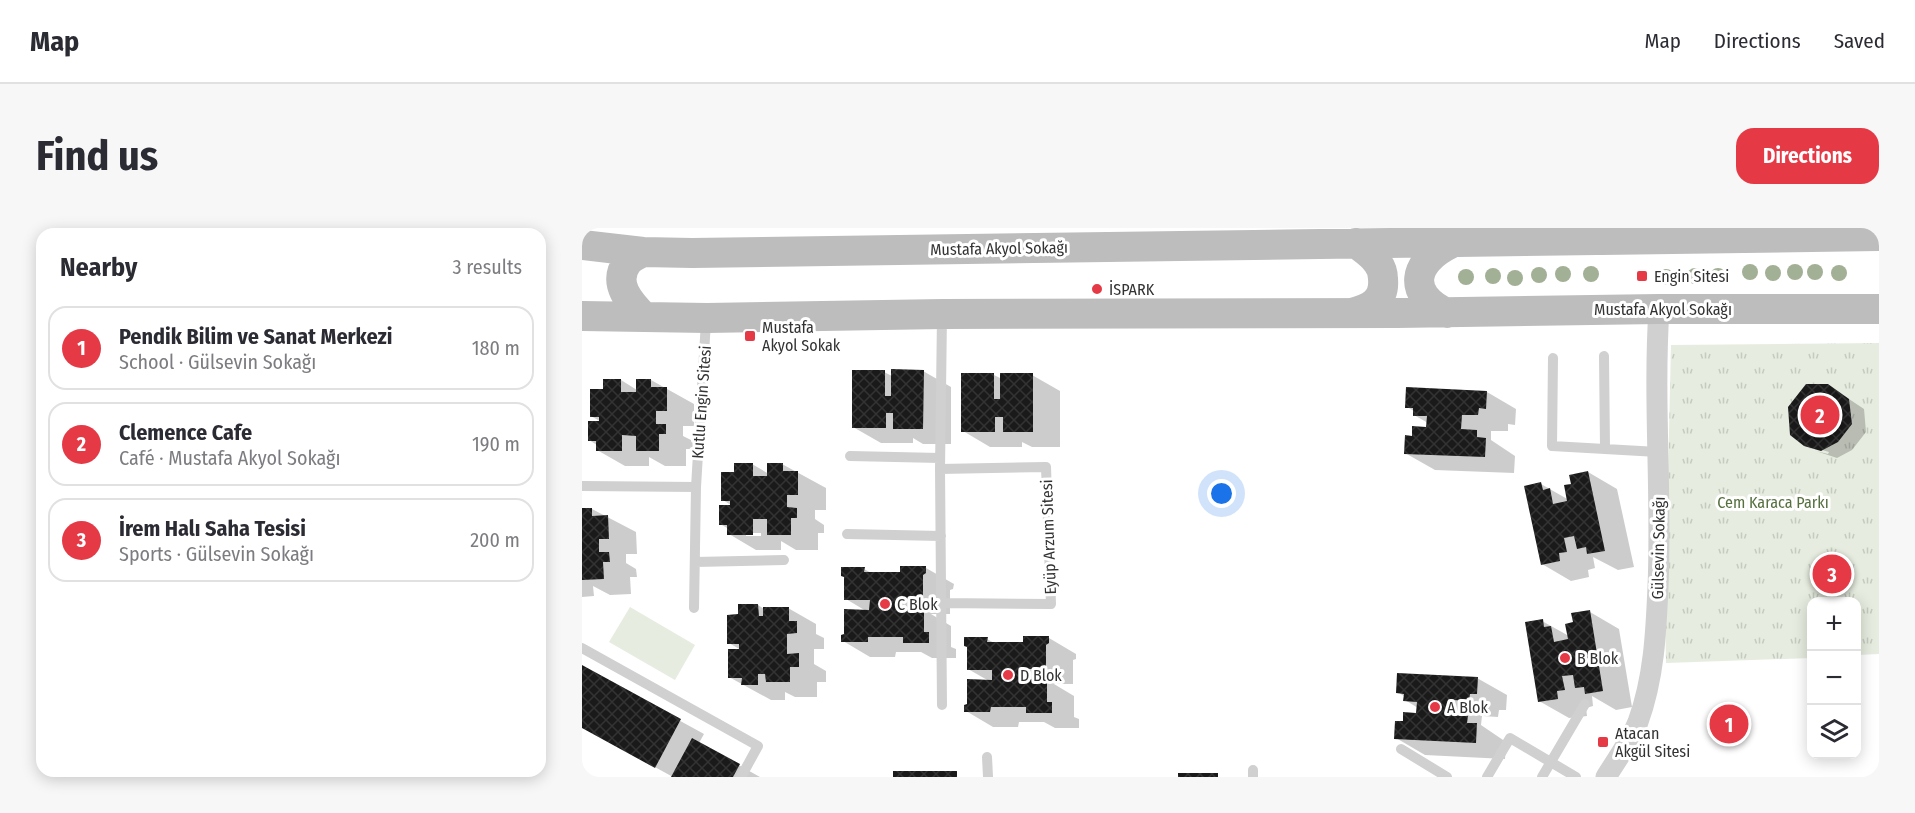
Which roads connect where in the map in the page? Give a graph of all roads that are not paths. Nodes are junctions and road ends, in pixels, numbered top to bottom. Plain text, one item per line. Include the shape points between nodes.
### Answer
1 (622, 228) edge
2 (1757, 233) edge
3 (1879, 236) edge
4 (1356, 243) junction
5 (1450, 244) junction
6 (582, 245) edge
7 (643, 252) junction
8 (1659, 309) junction
9 (1879, 309) edge
10 (1352, 313) junction
11 (1447, 313) junction
12 (942, 314) junction
13 (582, 316) edge
14 (644, 317) junction
15 (707, 318) junction
16 (1604, 356) dead end
17 (1553, 358) dead end
18 (1605, 448) junction
19 (1658, 452) junction
20 (850, 456) dead end
21 (940, 464) junction
22 (582, 486) edge
23 (696, 487) junction
24 (847, 534) dead end
25 (941, 536) junction
26 (784, 560) dead end
27 (695, 562) junction
28 (941, 603) junction
29 (694, 608) dead end
30 (582, 648) edge
31 (1585, 704) dead end
32 (942, 705) dead end
33 (1401, 749) dead end
34 (987, 757) dead end
35 (1551, 761) junction
36 (741, 777) edge
37 (988, 777) edge
38 (1448, 777) edge
39 (1487, 777) edge
40 (1542, 777) edge
41 (1576, 777) edge
42 (1606, 777) edge

1 - 7 street
2 - 3 street, Mustafa Akyol Sokağı
2 - 5 street, Mustafa Akyol Sokağı
4 - 5 street, Mustafa Akyol Sokağı
4 - 7 street, Mustafa Akyol Sokağı
4 - 10 street, Mustafa Akyol Sokağı via 1377,261 1384,287 1375,303
5 - 11 street via 1428,258 1420,284 1427,300
6 - 7 street, Mustafa Akyol Sokağı
7 - 14 street via 628,262 622,288
8 - 9 street, Mustafa Akyol Sokağı
8 - 11 street, Mustafa Akyol Sokağı
8 - 19 street, Gülsevin Sokağı
10 - 11 street, Mustafa Akyol Sokağı
10 - 12 street, Mustafa Akyol Sokağı
12 - 15 street, Mustafa Akyol Sokağı
12 - 21 lane
13 - 14 street, Mustafa Akyol Sokağı
14 - 15 street, Mustafa Akyol Sokağı
15 - 23 lane, Kutlu Engin Sitesi
16 - 18 lane
17 - 18 lane via 1552,446
18 - 19 lane
19 - 42 street, Gülsevin Sokağı via 1659,561 1653,668 1634,731
20 - 21 lane, Eyüp Arzum Sitesi
21 - 25 lane
21 - 28 lane, Eyüp Arzum Sitesi via 1046,467 1050,604
22 - 23 lane
23 - 27 lane, Kutlu Engin Sitesi
24 - 25 lane
25 - 28 lane
26 - 27 lane
27 - 29 lane, Kutlu Engin Sitesi
28 - 32 lane
30 - 36 lane via 758,746
31 - 35 lane
33 - 38 lane
34 - 37 lane
35 - 39 lane via 1510,738
35 - 40 lane
35 - 41 lane

